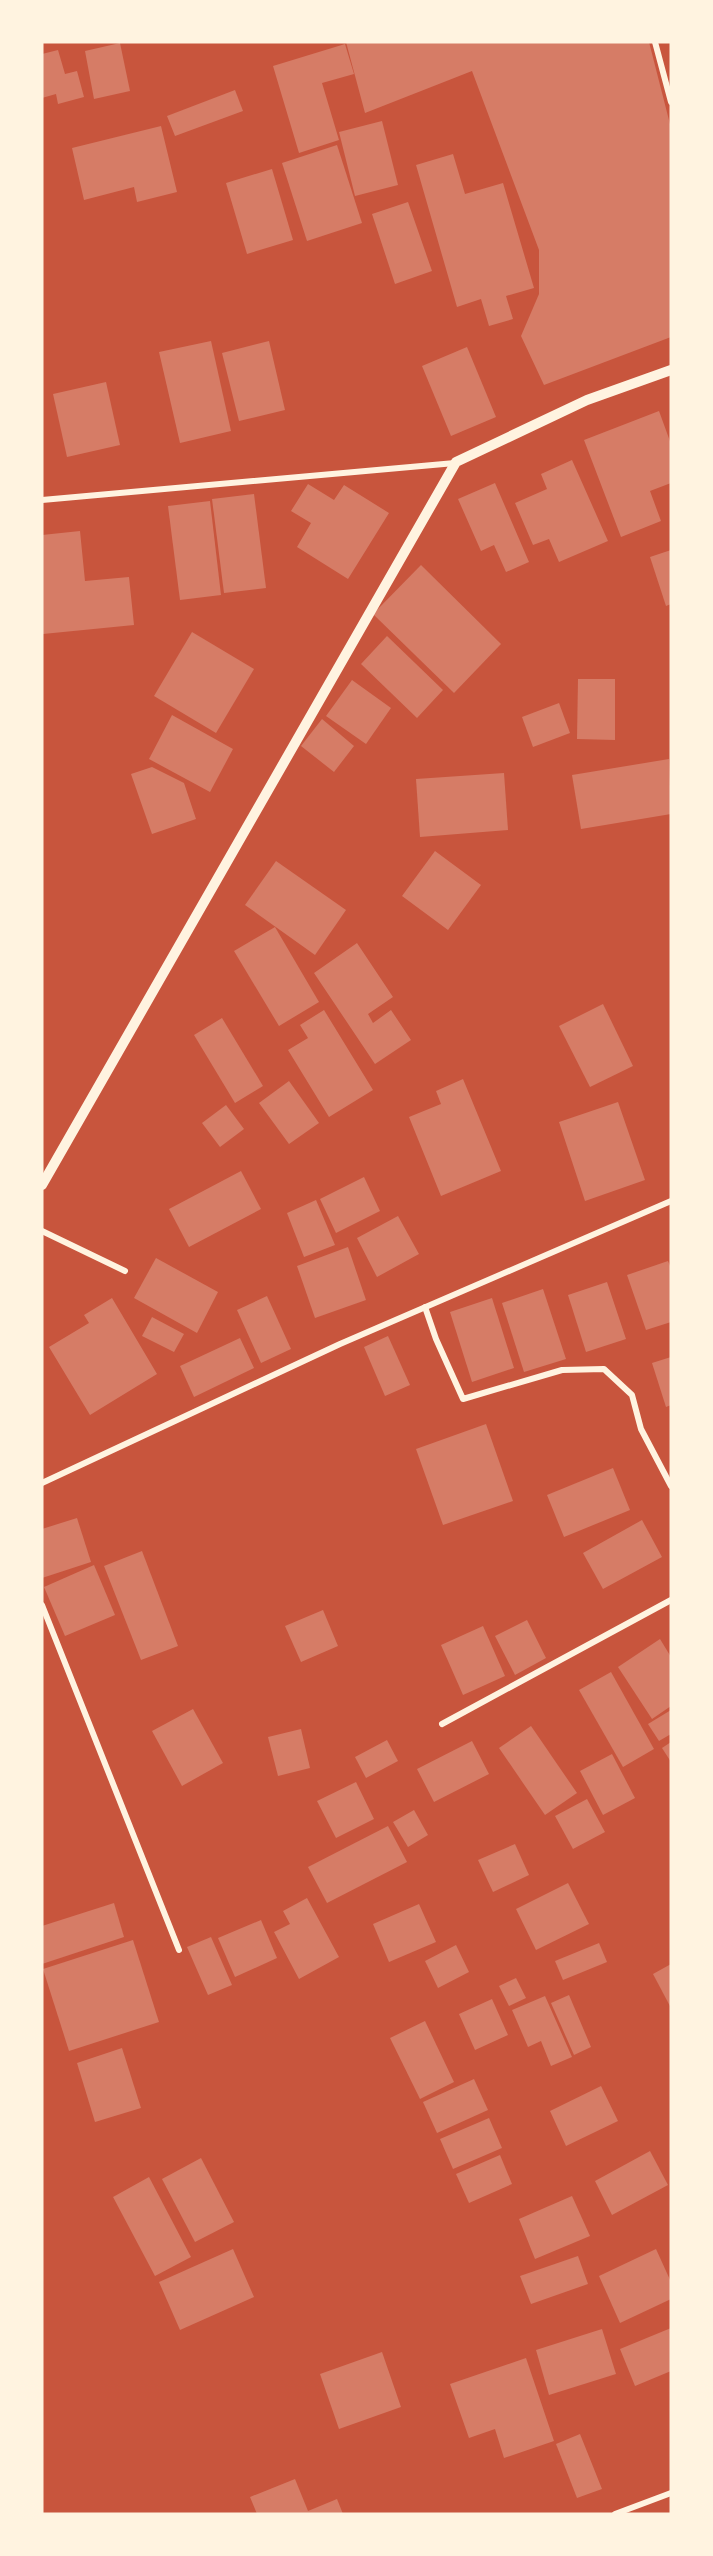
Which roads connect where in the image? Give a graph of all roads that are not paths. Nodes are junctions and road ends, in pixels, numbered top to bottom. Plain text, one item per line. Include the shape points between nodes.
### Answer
1 (655, 42) edge
2 (671, 102) edge
3 (671, 370) edge
4 (456, 462) junction
5 (42, 500) edge
6 (42, 1185) edge
7 (671, 1201) edge
8 (42, 1231) edge
9 (124, 1271) dead end
10 (425, 1306) junction
11 (42, 1483) edge
12 (671, 1486) edge
13 (671, 1600) edge
14 (42, 1605) edge
15 (441, 1724) dead end
16 (180, 1950) dead end
17 (671, 2493) edge
18 (615, 2514) edge

1 - 2 street
3 - 4 street via 587,400
4 - 5 street
4 - 6 street
7 - 10 street
8 - 9 street
10 - 11 street
10 - 12 street via 463,1399 562,1370 604,1369 632,1395 641,1429
13 - 15 street
14 - 16 street
17 - 18 street

